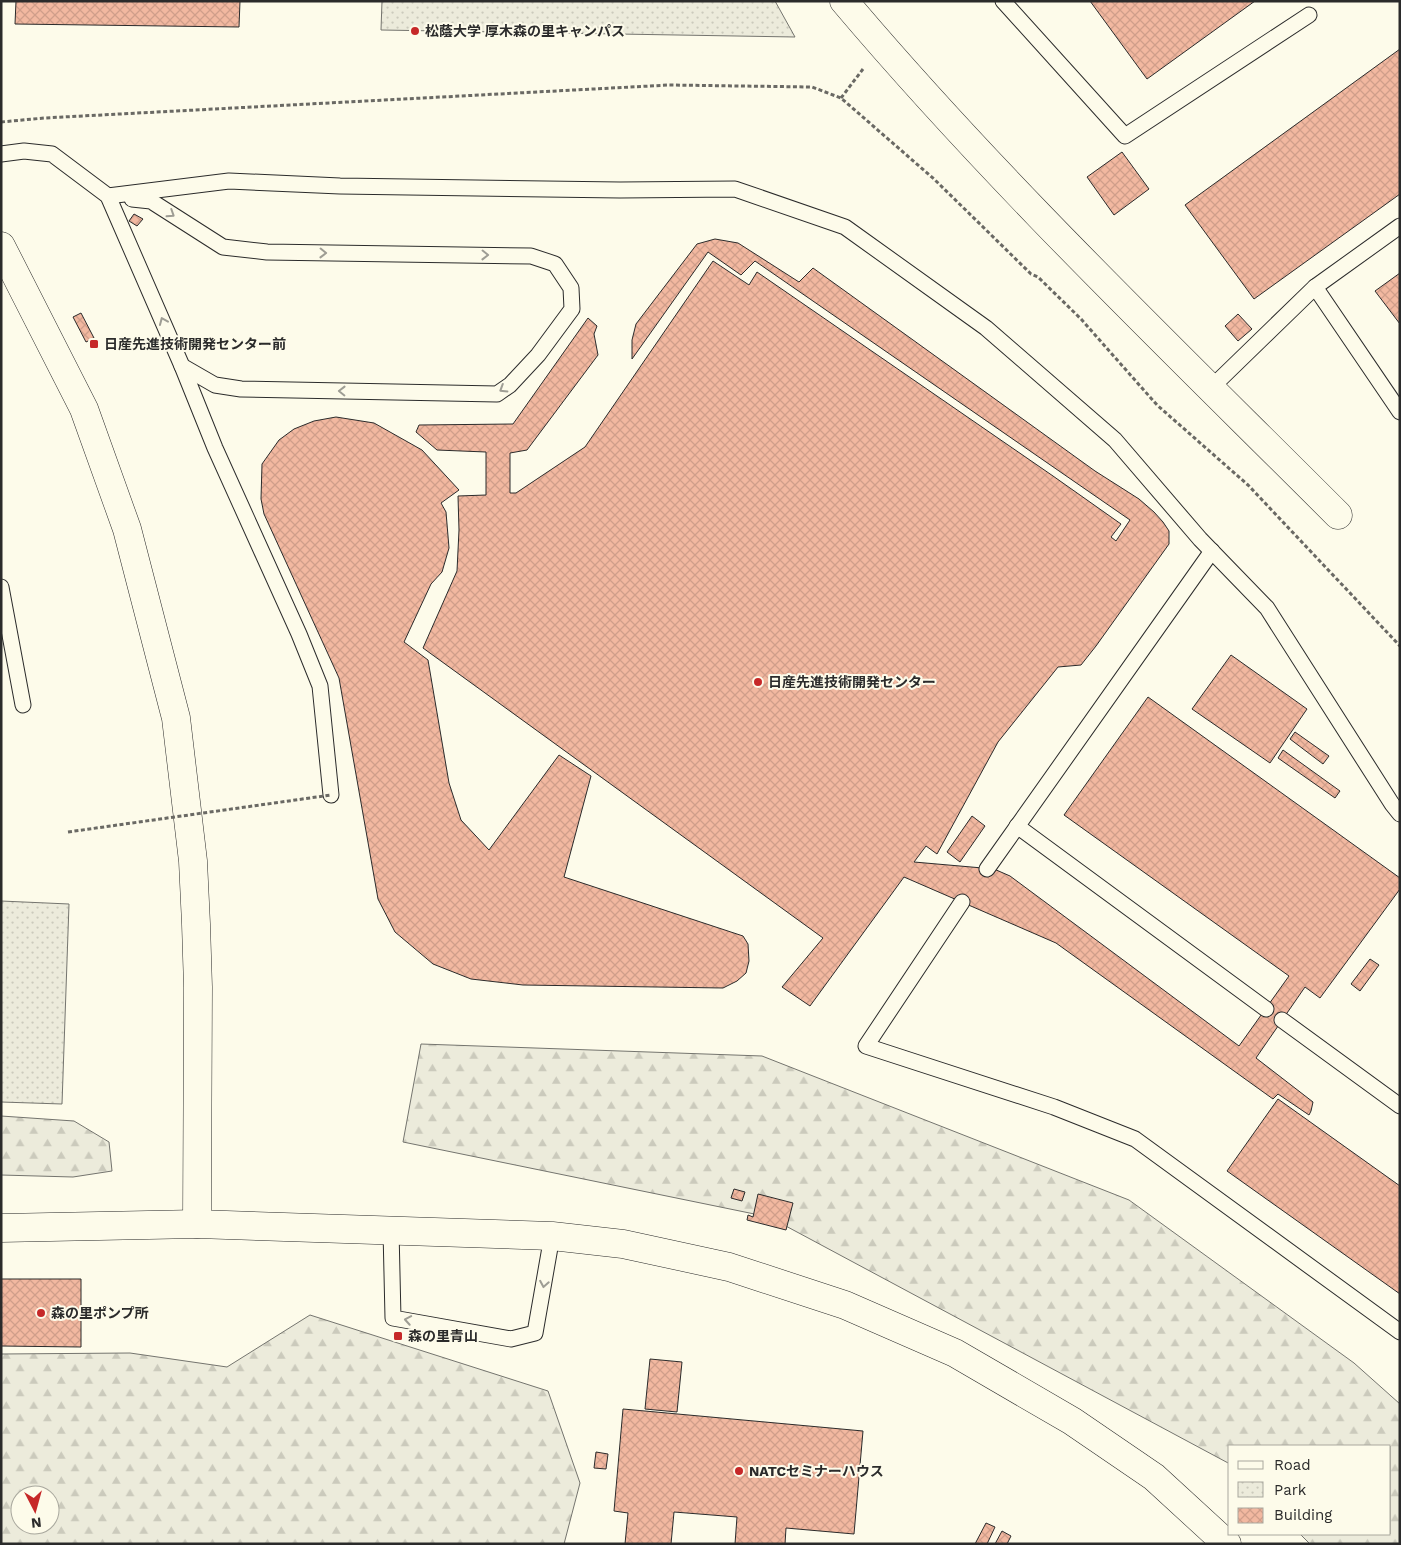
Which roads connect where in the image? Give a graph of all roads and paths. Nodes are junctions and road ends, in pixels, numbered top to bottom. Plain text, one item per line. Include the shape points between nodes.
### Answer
1 (844, 1) edge
2 (1003, 1) edge
3 (1309, 15) dead end
4 (1, 122) edge
5 (1, 154) edge
6 (108, 196) junction
7 (1400, 226) edge
8 (1, 246) edge
9 (1315, 287) junction
10 (182, 366) junction
11 (1211, 388) junction
12 (1400, 412) edge
13 (1338, 515) dead end
14 (1212, 551) junction
15 (1, 587) edge
16 (1400, 646) edge
17 (23, 705) dead end
18 (331, 795) joint
19 (1400, 814) edge
20 (1017, 826) junction
21 (68, 832) dead end
22 (987, 869) dead end
23 (962, 902) dead end
24 (1266, 1009) dead end
25 (1282, 1020) dead end
26 (1400, 1106) edge
27 (197, 1224) junction
28 (1, 1228) edge
29 (391, 1230) junction
30 (552, 1236) junction
31 (1400, 1332) edge
32 (1227, 1544) edge

1 - 11 street via 996,172
2 - 3 lane via 1124,136
4 - 16 path via 669,85 812,87 841,98 934,179 1031,274 1038,277 1082,319 1157,405 1248,485
5 - 6 lane via 24,151 52,154
10 -> 6 lane
6 -> 10 lane via 151,201 223,247 266,252 531,256 555,264 571,288 572,309 538,355 497,394 241,389 215,385
6 - 14 lane via 229,181 350,186 736,189 845,228 986,328 1115,440
7 - 9 lane
8 - 27 street via 84,409 126,529 176,718 193,861 196,924
9 - 11 lane
9 - 12 lane
10 - 18 lane via 320,686
11 - 13 street
14 - 19 lane via 1267,608
14 - 20 lane
15 - 17 lane
18 - 21 path, bridge
20 - 22 lane
20 - 24 lane
23 - 31 lane via 866,1046 1054,1107 1135,1139
25 - 26 lane
27 - 28 street
27 - 29 street
29 - 30 street
30 -> 29 lane via 535,1334 511,1339 393,1318
30 - 32 street via 623,1244 729,1267 846,1305 955,1353 1072,1421 1154,1477

